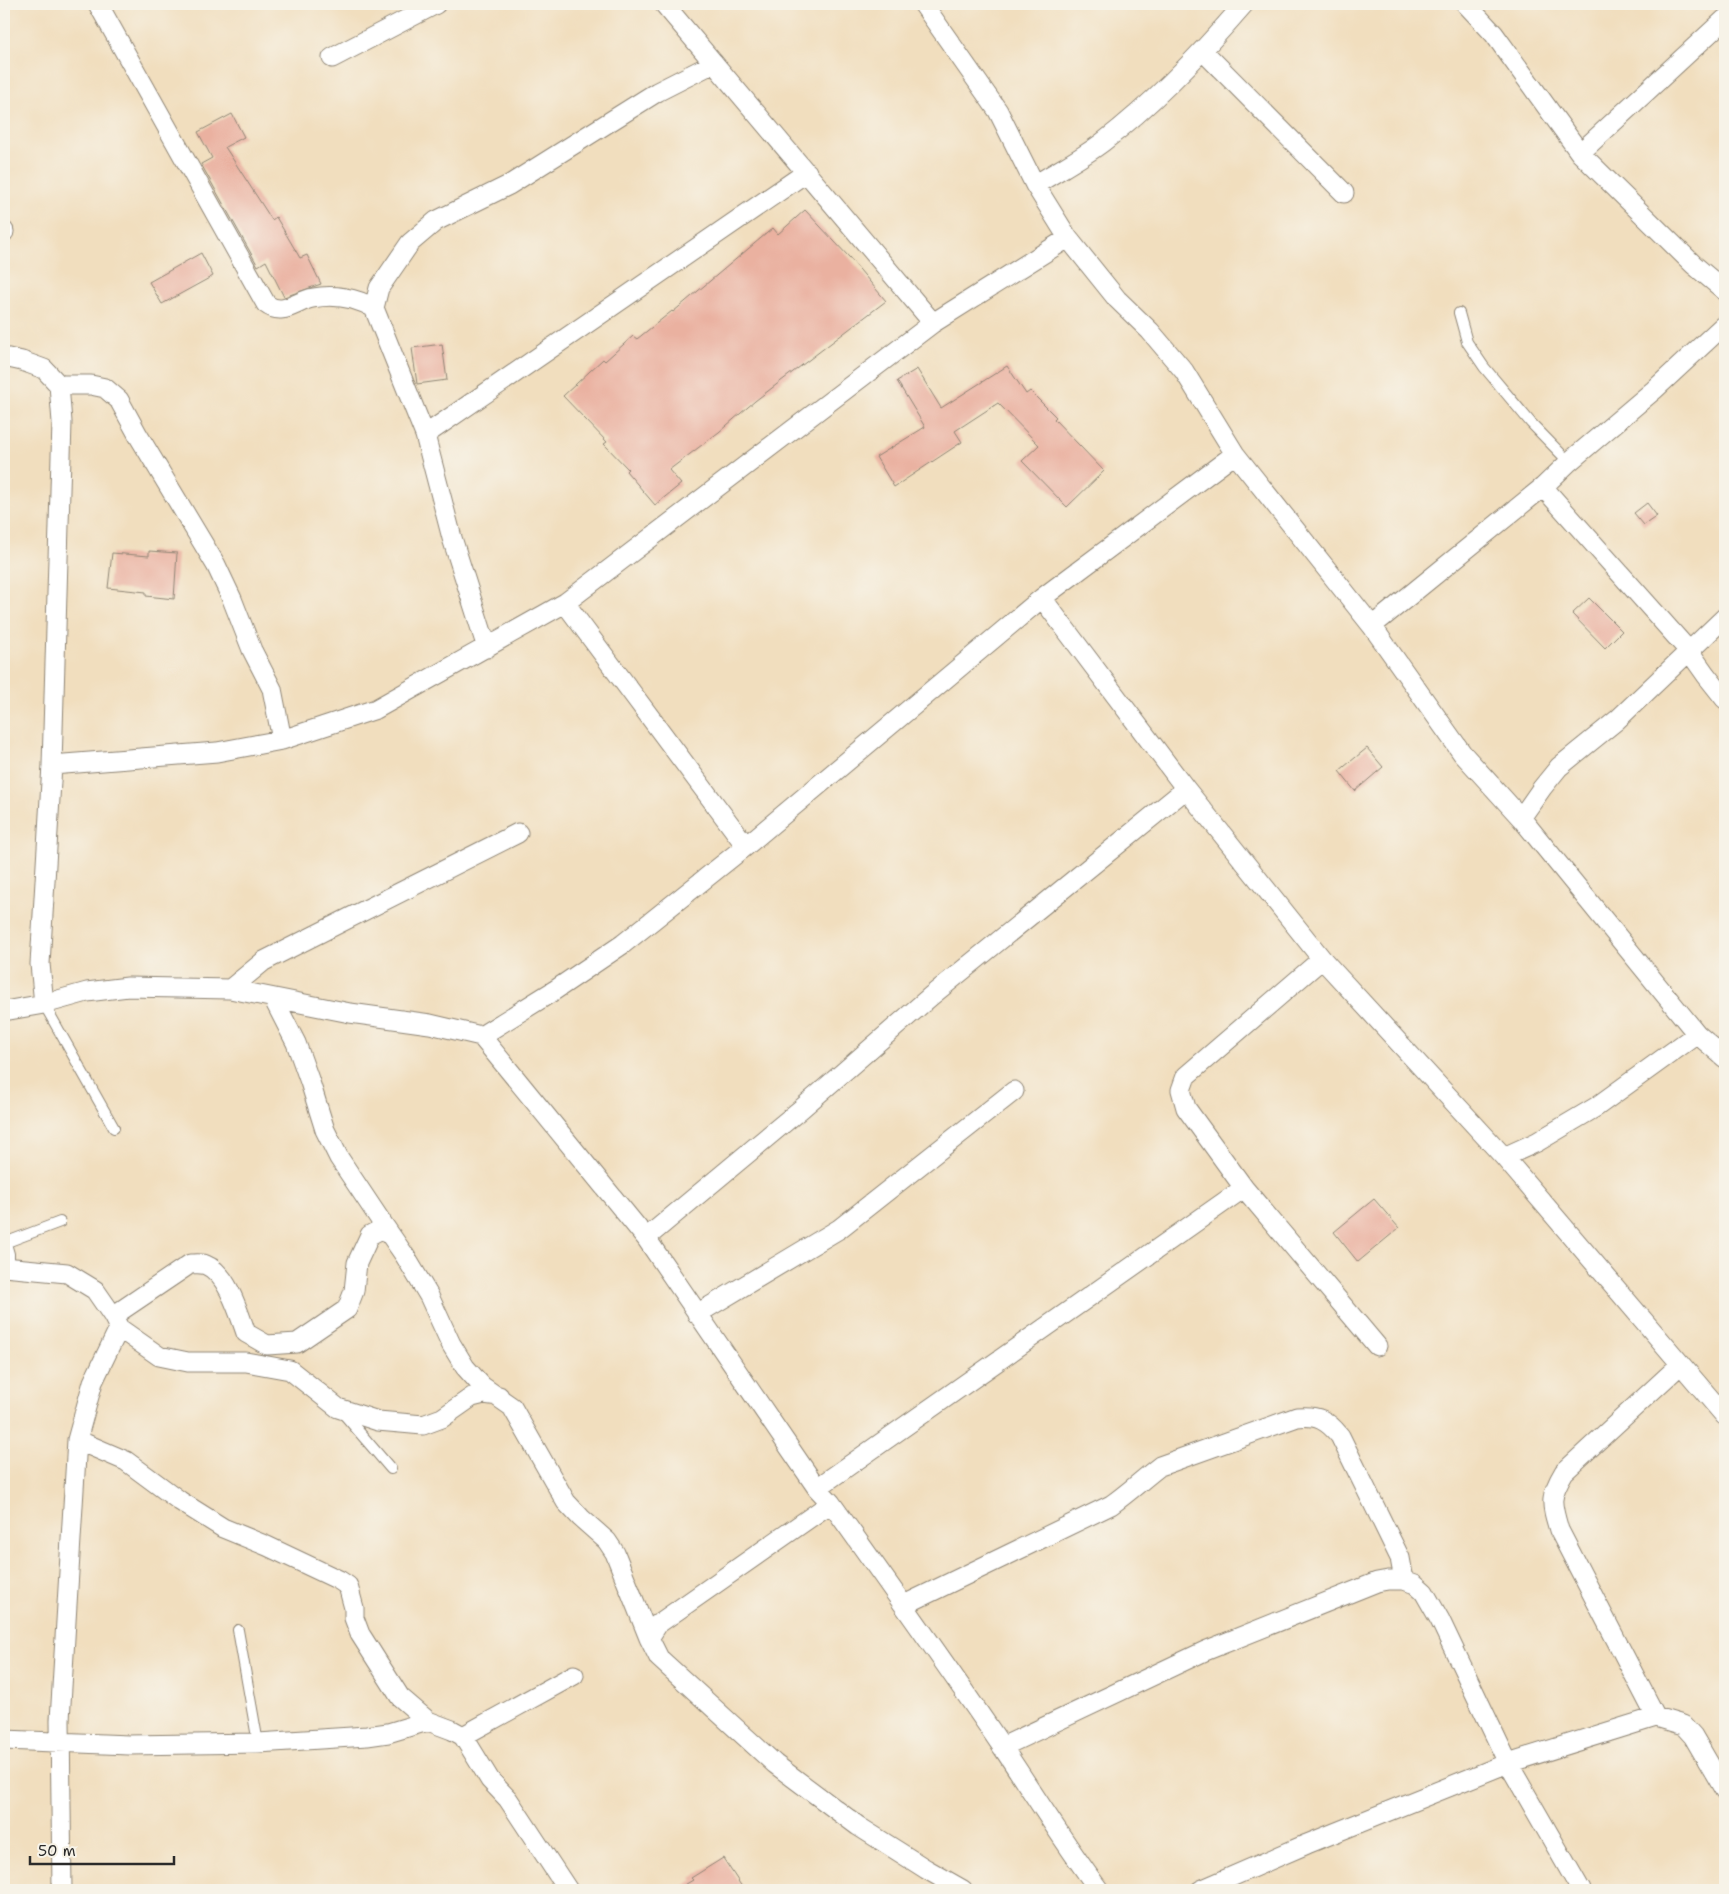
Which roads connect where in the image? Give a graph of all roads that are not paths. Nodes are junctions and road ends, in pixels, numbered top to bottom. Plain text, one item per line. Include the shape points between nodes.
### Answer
1 (98, 4) edge
2 (436, 4) edge
3 (664, 4) edge
4 (924, 4) edge
5 (1244, 4) edge
6 (1469, 5) edge
7 (1725, 19) edge
8 (1203, 51) junction
9 (332, 58) dead end
10 (714, 64) junction
11 (1580, 153) junction
12 (807, 172) junction
13 (1035, 185) junction
14 (1344, 193) dead end
15 (1068, 238) junction
16 (1725, 292) edge
17 (374, 308) junction
18 (1459, 313) dead end
19 (932, 323) junction
20 (1725, 324) edge
21 (4, 357) edge
22 (59, 385) junction
23 (425, 435) junction
24 (1235, 454) junction
25 (1569, 462) junction
26 (1543, 486) junction
27 (1042, 598) junction
28 (565, 603) junction
29 (1725, 617) edge
30 (1372, 626) junction
31 (487, 648) junction
32 (1689, 651) junction
33 (1725, 699) edge
34 (282, 740) junction
35 (52, 765) junction
36 (1186, 789) junction
37 (1522, 818) junction
38 (518, 833) dead end
39 (746, 846) junction
40 (1322, 960) junction
41 (230, 990) junction
42 (273, 998) junction
43 (44, 1004) junction
44 (4, 1011) edge
45 (1697, 1034) junction
46 (481, 1036) junction
47 (1725, 1058) edge
48 (1014, 1091) dead end
49 (114, 1128) dead end
50 (1504, 1157) junction
51 (1244, 1188) junction
52 (60, 1222) dead end
53 (385, 1227) junction
54 (646, 1238) junction
55 (5, 1240) edge
56 (6, 1267) edge
57 (697, 1314) junction
58 (116, 1322) junction
59 (1377, 1346) dead end
60 (1681, 1364) junction
61 (498, 1396) junction
62 (338, 1408) junction
63 (1725, 1416) edge
64 (77, 1440) junction
65 (391, 1469) dead end
66 (817, 1488) junction
67 (831, 1503) junction
68 (1404, 1580) junction
69 (904, 1605) junction
70 (238, 1630) dead end
71 (649, 1638) junction
72 (574, 1674) dead end
73 (1656, 1717) junction
74 (428, 1720) junction
75 (463, 1736) junction
76 (4, 1740) edge
77 (60, 1743) junction
78 (258, 1743) junction
79 (1002, 1747) junction
80 (1719, 1762) edge
81 (1508, 1763) junction
82 (1725, 1791) edge
83 (62, 1890) edge
84 (568, 1890) edge
85 (963, 1890) edge
86 (1099, 1890) edge
87 (1201, 1890) edge
88 (1580, 1890) edge

1 - 17 street via 266,304 280,310 313,298 343,297 360,300
2 - 9 street
3 - 10 street
4 - 13 street via 998,111
5 - 8 street
6 - 11 street via 1494,34
7 - 11 street
8 - 13 street via 1157,96 1102,142
8 - 14 street
10 - 12 street
10 - 17 street via 657,92 509,185 436,221 410,243 379,288
11 - 16 street
12 - 19 street
12 - 23 street
13 - 15 street
15 - 19 street
15 - 24 street via 1117,299 1184,371
17 - 23 street
18 - 25 lane via 1467,342 1484,367
19 - 28 street
20 - 25 street
21 - 22 street via 44,369
22 - 34 street via 105,388 119,400 216,565 272,689
22 - 35 street via 62,422
23 - 31 street via 452,538
24 - 27 street
24 - 30 street
25 - 26 street
26 - 30 street
26 - 32 street
27 - 36 street
27 - 39 street
28 - 31 street
28 - 39 street
29 - 32 street
30 - 37 street via 1462,753
31 - 34 street via 376,709
32 - 33 street
32 - 37 street via 1617,720 1559,767
34 - 35 street via 217,752
35 - 43 street via 40,964
36 - 40 street
36 - 54 street via 931,996
37 - 45 street
38 - 41 street via 264,961
39 - 46 street via 623,944
40 - 50 street
40 - 51 street via 1186,1076 1181,1090 1186,1108
41 - 42 street
41 - 43 street via 128,987 87,992
42 - 46 street via 430,1024
42 - 53 street via 296,1043 325,1130 339,1158
43 - 44 street
43 - 49 lane
45 - 47 street
45 - 50 street via 1596,1107 1537,1142
46 - 54 street
48 - 57 street via 839,1229
50 - 60 street
51 - 59 street
51 - 66 street
52 - 55 lane
53 - 58 street via 370,1234 357,1263 354,1291 347,1309 297,1343 267,1345 246,1333 238,1308 218,1273 205,1264 190,1264
53 - 61 street via 429,1296 465,1367 482,1386
54 - 57 street
55 - 56 lane
56 - 58 street via 67,1273 95,1290
57 - 66 street
58 - 62 street via 159,1356 188,1362 246,1362 290,1370
58 - 64 street via 93,1382
60 - 63 street
60 - 73 street via 1564,1472 1556,1485 1551,1504 1559,1530
61 - 62 street via 484,1394 472,1397 442,1418 423,1425 378,1421
61 - 71 street via 512,1407 566,1502 607,1541 615,1553
62 - 65 lane
64 - 74 street via 126,1461 223,1528 348,1586 360,1634 400,1697
64 - 77 street
66 - 67 street
67 - 69 street
67 - 71 street via 658,1624
68 - 69 street via 1400,1558 1340,1436 1330,1424 1310,1416 1297,1417 1160,1466 1111,1505
68 - 79 street via 1377,1582 1205,1651
68 - 81 street via 1424,1592 1440,1620
69 - 79 street
70 - 78 lane
71 - 85 street via 659,1658 774,1764 858,1826
72 - 75 street
73 - 80 street via 1683,1725
73 - 81 street
74 - 75 street
74 - 78 street via 368,1736
75 - 84 street
76 - 77 street
77 - 78 street
77 - 83 street
79 - 86 street
80 - 82 street
81 - 87 street
81 - 88 street

